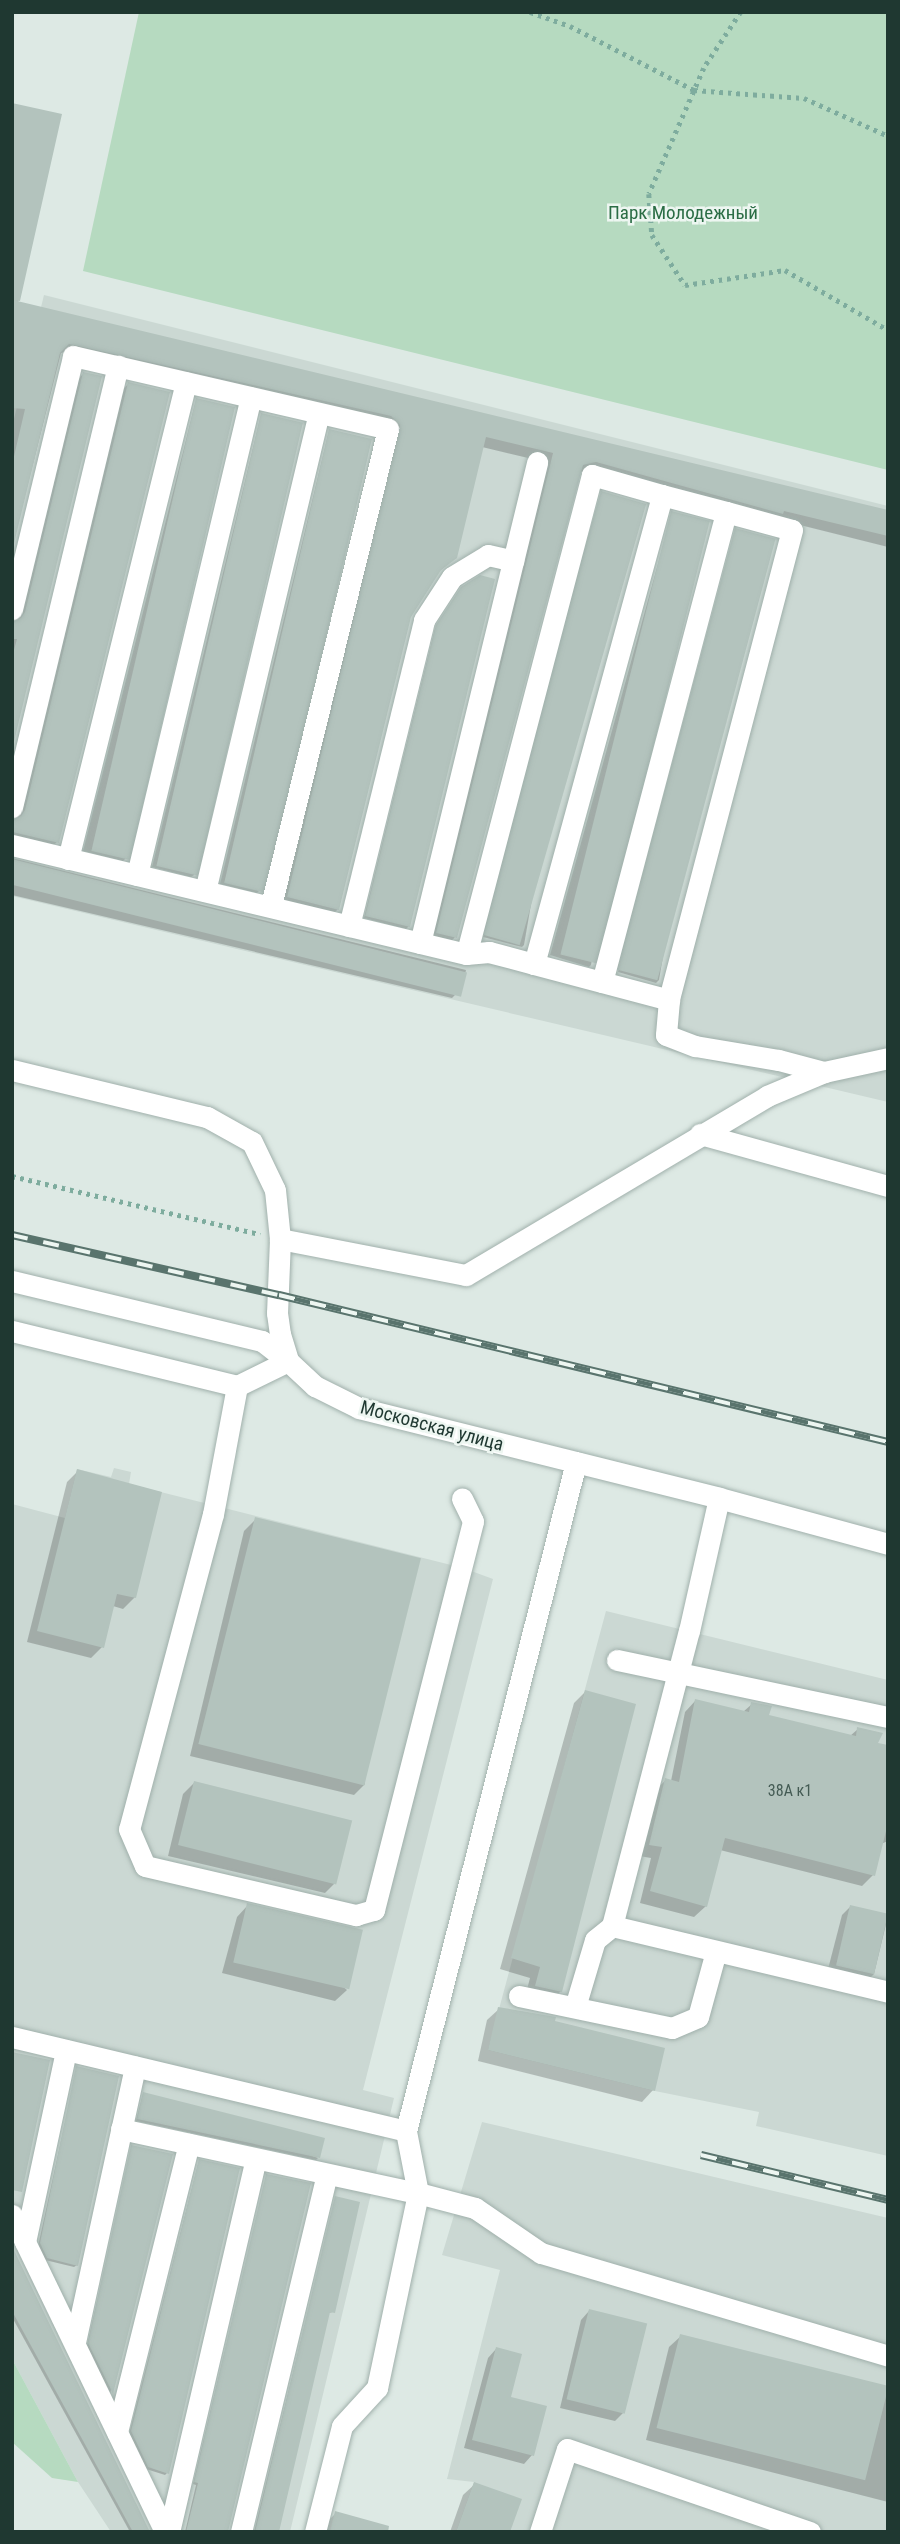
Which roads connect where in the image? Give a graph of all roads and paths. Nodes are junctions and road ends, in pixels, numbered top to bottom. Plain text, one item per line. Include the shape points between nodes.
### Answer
1 (530, 12) edge
2 (741, 12) edge
3 (694, 90) junction
4 (888, 136) edge
5 (888, 330) edge
6 (118, 366) junction
7 (186, 382) junction
8 (251, 397) junction
9 (319, 413) junction
10 (537, 462) dead end
11 (662, 495) junction
12 (726, 512) junction
13 (513, 561) junction
14 (12, 609) edge
15 (12, 807) edge
16 (12, 845) edge
17 (68, 859) junction
18 (137, 875) junction
19 (205, 891) junction
20 (271, 907) junction
21 (349, 926) junction
22 (419, 943) junction
23 (466, 954) junction
24 (534, 964) junction
25 (602, 982) junction
26 (670, 1000) junction
27 (888, 1058) edge
28 (12, 1070) edge
29 (824, 1072) junction
30 (700, 1134) junction
31 (12, 1176) edge
32 (888, 1186) edge
33 (280, 1239) junction
34 (12, 1282) edge
35 (12, 1331) edge
36 (288, 1361) junction
37 (237, 1386) junction
38 (576, 1462) junction
39 (462, 1498) dead end
40 (719, 1498) junction
41 (888, 1544) edge
42 (617, 1660) dead end
43 (679, 1672) junction
44 (888, 1717) edge
45 (612, 1926) junction
46 (716, 1951) junction
47 (888, 1992) edge
48 (519, 1996) dead end
49 (575, 2007) junction
50 (12, 2037) edge
51 (66, 2050) junction
52 (135, 2066) junction
53 (121, 2129) junction
54 (406, 2131) junction
55 (189, 2144) junction
56 (256, 2158) junction
57 (327, 2174) junction
58 (418, 2193) junction
59 (12, 2215) edge
60 (25, 2242) junction
61 (75, 2342) junction
62 (888, 2356) edge
63 (117, 2432) junction
64 (167, 2532) edge
65 (241, 2532) edge
66 (315, 2532) edge
67 (540, 2532) edge
68 (810, 2532) edge

1 - 3 path via 570,26
2 - 3 path
3 - 4 path via 804,98
3 - 5 path via 649,194 652,235 685,285 785,270
6 - 7 street
6 - 14 street via 73,356
6 - 15 street
7 - 8 street
7 - 17 street
8 - 9 street
8 - 18 street
9 - 19 street
9 - 20 street via 388,429
10 - 13 street
11 - 12 street
11 - 23 street via 592,475
11 - 24 street
12 - 25 street
12 - 26 street via 792,530
13 - 21 street via 488,555 452,577 424,620
13 - 22 street
16 - 17 street
17 - 18 street
18 - 19 street
19 - 20 street
20 - 21 street
21 - 22 street
22 - 23 street
23 - 24 street via 489,951
24 - 25 street
25 - 26 street
26 - 29 street via 666,1035 695,1046
27 - 29 street
28 - 33 street via 207,1117 252,1142 275,1190
29 - 30 street
30 - 32 street
30 - 33 street via 466,1275
31 - 33 path
33 - 36 street via 277,1313
34 - 36 street, Московская улица via 261,1341
35 - 37 street
36 - 37 street
36 - 38 street, Московская улица via 315,1386 359,1408
37 - 39 street via 212,1514 129,1829 145,1866 356,1915 374,1910 473,1521
38 - 40 street, Московская улица
38 - 54 street
40 - 41 street, Московская улица
40 - 43 street
42 - 43 street
43 - 44 street
43 - 45 street
45 - 46 street
45 - 49 street via 595,1940
46 - 47 street
46 - 49 street via 698,2017 672,2028
48 - 49 street
50 - 51 street
51 - 52 street
51 - 60 street
52 - 53 street
52 - 54 street
53 - 55 street
53 - 61 street
54 - 58 street
55 - 56 street
55 - 63 street
56 - 57 street
56 - 64 street
57 - 58 street
57 - 65 street
58 - 62 street via 475,2208 541,2253
58 - 66 street via 377,2389 342,2426
59 - 60 street
60 - 61 street
61 - 63 street
63 - 64 street
67 - 68 street via 568,2449

